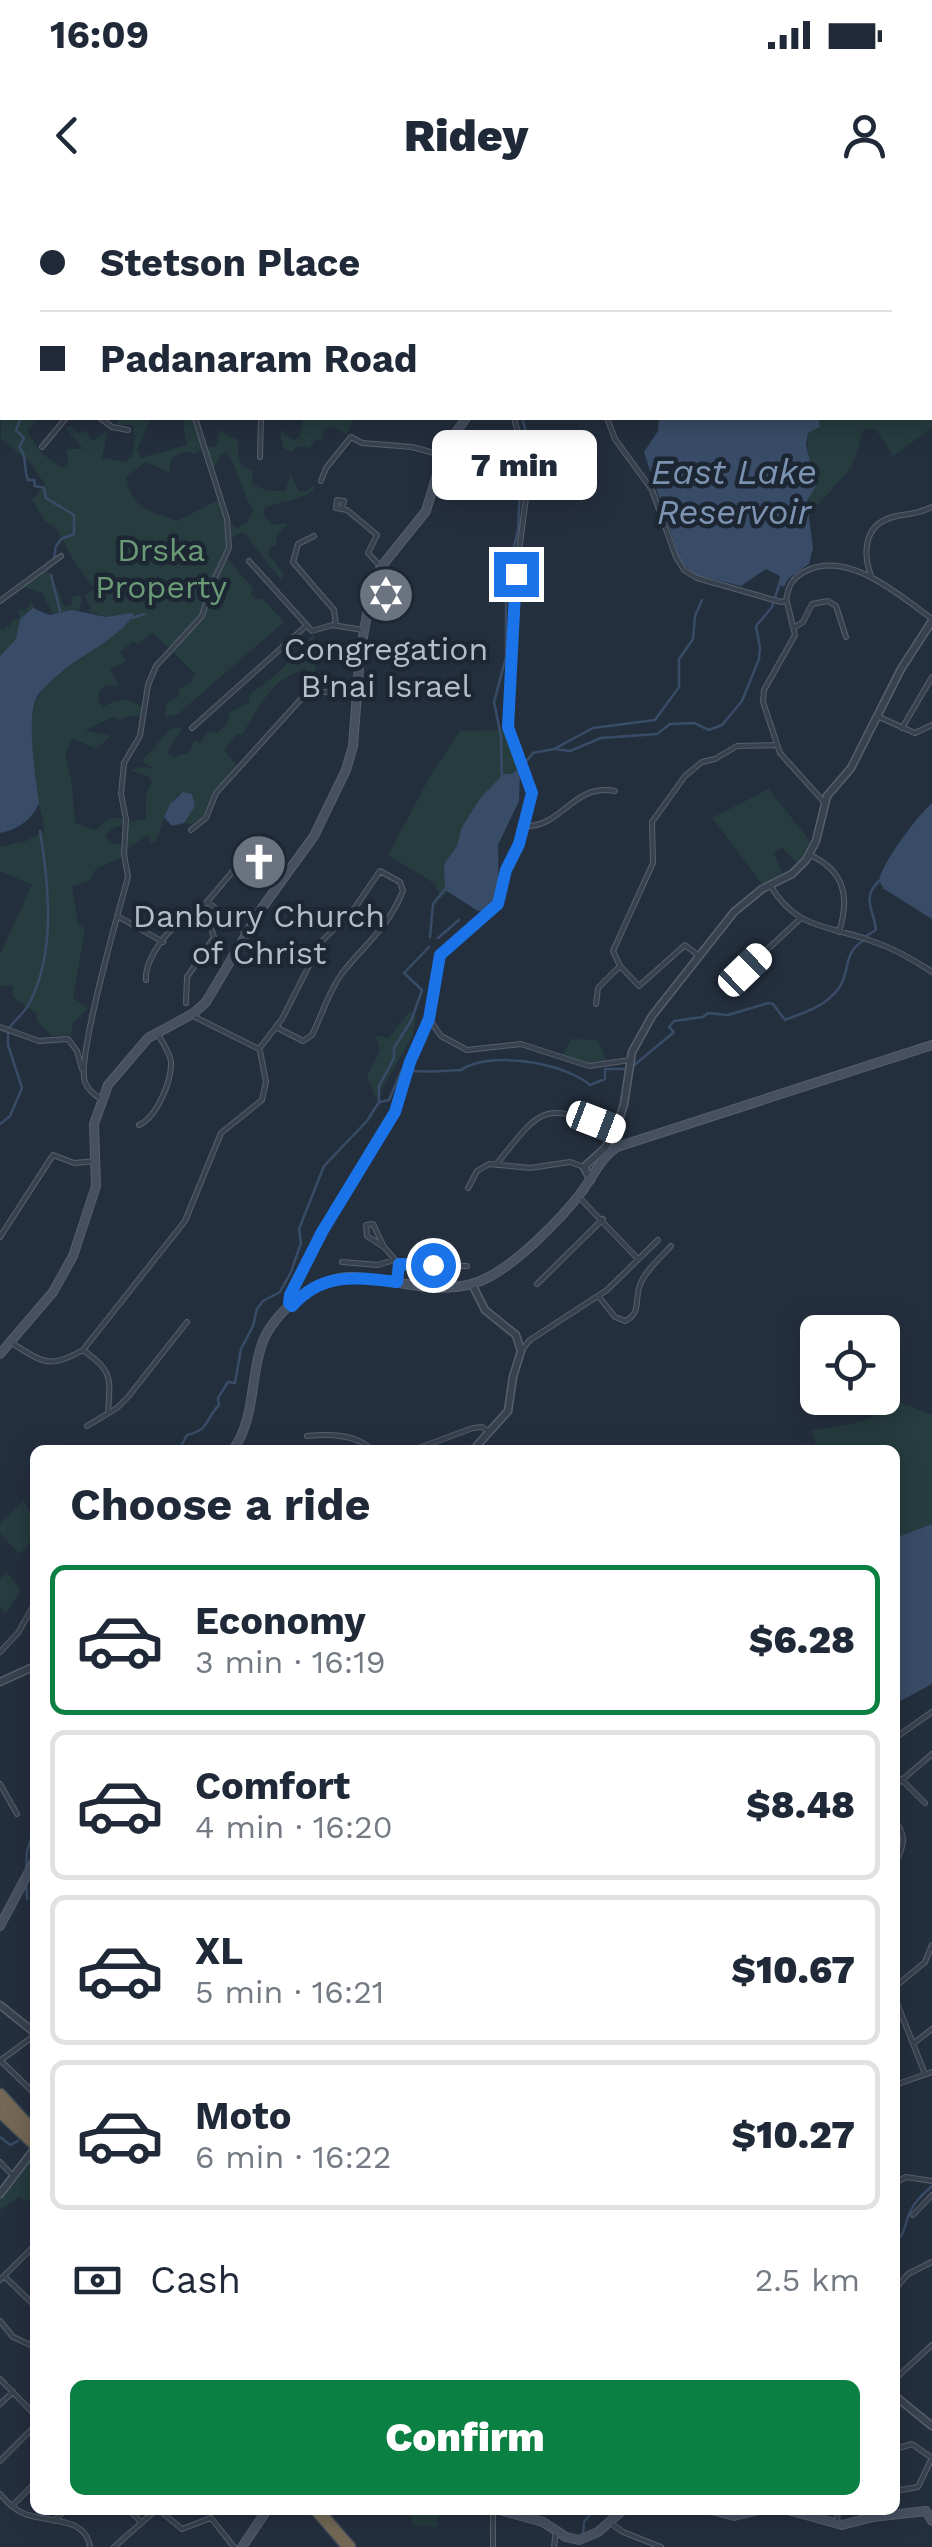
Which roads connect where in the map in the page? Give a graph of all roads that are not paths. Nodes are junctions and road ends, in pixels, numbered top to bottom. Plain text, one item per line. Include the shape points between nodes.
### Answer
1 (64, 420) edge
2 (103, 420) edge
3 (196, 420) edge
4 (262, 420) edge
5 (465, 420) edge
6 (515, 420) edge
7 (608, 420) edge
8 (128, 430) dead end
9 (42, 447) dead end
10 (442, 455) junction
11 (260, 457) dead end
12 (320, 481) dead end
13 (932, 506) edge
14 (345, 509) dead end
15 (314, 536) dead end
16 (61, 556) dead end
17 (250, 561) dead end
18 (380, 567) junction
19 (872, 578) junction
20 (0, 601) edge
21 (786, 601) junction
22 (932, 620) edge
23 (336, 625) junction
24 (306, 626) junction
25 (795, 627) junction
26 (363, 630) junction
27 (846, 637) dead end
28 (932, 677) edge
29 (358, 691) junction
30 (879, 716) junction
31 (932, 725) edge
32 (192, 728) dead end
33 (902, 728) junction
34 (776, 745) junction
35 (615, 791) dead end
36 (824, 802) junction
37 (523, 826) junction
38 (191, 830) dead end
39 (810, 854) junction
40 (238, 865) dead end
41 (770, 886) junction
42 (208, 902) junction
43 (196, 915) junction
44 (118, 917) junction
45 (800, 919) junction
46 (838, 932) junction
47 (247, 934) junction
48 (163, 942) junction
49 (700, 958) junction
50 (620, 966) junction
51 (932, 972) edge
52 (740, 975) dead end
53 (146, 980) dead end
54 (186, 1002) dead end
55 (596, 1004) dead end
56 (192, 1015) junction
57 (429, 1019) junction
58 (433, 1026) junction
59 (0, 1027) edge
60 (276, 1027) junction
61 (426, 1028) junction
62 (157, 1032) junction
63 (932, 1046) edge
64 (260, 1049) junction
65 (630, 1060) junction
66 (83, 1073) junction
67 (101, 1098) junction
68 (139, 1125) dead end
69 (616, 1130) junction
70 (96, 1161) junction
71 (496, 1165) junction
72 (584, 1167) junction
73 (591, 1180) junction
74 (468, 1188) dead end
75 (578, 1196) junction
76 (603, 1219) junction
77 (0, 1238) edge
78 (658, 1240) dead end
79 (671, 1246) dead end
80 (384, 1247) junction
81 (638, 1258) junction
82 (342, 1262) dead end
83 (396, 1262) junction
84 (467, 1266) dead end
85 (397, 1282) junction
86 (472, 1284) junction
87 (537, 1284) dead end
88 (598, 1296) junction
89 (292, 1306) junction
90 (187, 1322) dead end
91 (516, 1336) junction
92 (530, 1340) junction
93 (10, 1342) junction
94 (84, 1350) junction
95 (521, 1351) junction
96 (0, 1354) edge
97 (108, 1413) junction
98 (86, 1426) dead end
99 (489, 1432) junction
100 (306, 1436) dead end
101 (235, 1445) edge
102 (365, 1445) edge
103 (427, 1445) edge
104 (477, 1445) edge
105 (30, 1612) edge
106 (1, 1648) edge
107 (30, 1668) edge
108 (0, 1682) edge
109 (932, 1712) edge
110 (900, 1734) edge
111 (932, 1754) edge
112 (901, 1779) joint
113 (0, 1784) edge
114 (925, 1803) dead end
115 (17, 1814) dead end
116 (30, 1871) edge
117 (0, 1926) edge
118 (932, 1945) edge
119 (900, 1983) edge
120 (0, 2005) edge
121 (900, 2010) edge
122 (932, 2029) edge
123 (30, 2030) edge
124 (30, 2038) edge
125 (914, 2043) junction
126 (0, 2060) edge
127 (932, 2072) edge
128 (925, 2074) junction
129 (900, 2083) edge
130 (30, 2089) edge
131 (0, 2098) edge
132 (0, 2111) edge
133 (30, 2133) edge
134 (30, 2135) edge
135 (30, 2143) edge
136 (0, 2162) edge
137 (14, 2177) junction
138 (900, 2180) edge
139 (932, 2180) edge
140 (0, 2194) edge
141 (932, 2195) edge
142 (913, 2215) dead end
143 (29, 2251) edge
144 (932, 2262) edge
145 (2, 2278) edge
146 (900, 2283) edge
147 (30, 2302) edge
148 (0, 2321) edge
149 (30, 2345) edge
150 (932, 2345) edge
151 (900, 2374) edge
152 (0, 2379) edge
153 (13, 2392) junction
154 (900, 2400) edge
155 (0, 2404) edge
156 (30, 2410) edge
157 (932, 2426) edge
158 (30, 2431) edge
159 (900, 2448) edge
160 (932, 2458) edge
161 (0, 2461) edge
162 (30, 2488) edge
163 (900, 2490) edge
164 (0, 2494) edge
165 (12, 2506) junction
166 (931, 2514) edge
167 (60, 2515) edge
168 (135, 2515) edge
169 (151, 2515) edge
170 (164, 2515) edge
171 (264, 2515) edge
172 (321, 2515) edge
173 (332, 2515) edge
174 (496, 2515) edge
175 (516, 2515) edge
176 (617, 2515) edge
177 (804, 2515) edge
178 (837, 2515) edge
179 (54, 2521) junction
180 (142, 2522) junction
181 (609, 2522) junction
182 (836, 2525) junction
183 (556, 2530) junction
184 (579, 2541) edge
185 (90, 2547) edge
186 (114, 2547) edge
187 (234, 2547) edge
188 (242, 2547) edge
189 (348, 2547) edge
190 (360, 2547) edge
191 (494, 2547) edge
192 (554, 2547) edge
193 (662, 2547) edge

1 - 9 street
2 - 8 street
3 - 44 street via 227,519 229,548 202,616 156,666 140,736 124,762 128,872
4 - 11 street
5 - 10 main road
6 - 37 street via 529,471 508,727 532,793
7 - 21 street via 652,490 684,570
10 - 12 street via 350,437
10 - 18 main road via 426,511
13 - 19 street via 888,519 873,532 864,558
14 - 18 street via 377,535 368,553
15 - 23 street via 298,544 293,562 334,610
16 - 20 street
17 - 24 street
18 - 26 main road
19 - 21 street via 819,566 794,579
19 - 22 street
21 - 25 street
22 - 30 street
23 - 24 street via 314,632
23 - 26 street
24 - 32 street
25 - 27 street via 812,604 828,600
25 - 34 street via 762,696
26 - 29 main road
28 - 33 street
29 - 38 street via 302,698
29 - 47 main road via 346,770 314,836
30 - 33 street
30 - 36 street
31 - 33 street via 918,733
34 - 36 street
34 - 50 street via 737,746 702,762 668,799 650,827 653,863 613,950
35 - 37 street via 586,793 545,824
36 - 39 street
37 - 57 street via 498,904 440,955
39 - 41 street
39 - 46 street via 834,870 846,903
40 - 42 street
41 - 45 street
41 - 49 street via 734,912
42 - 43 street
42 - 47 street
43 - 48 street via 182,919
43 - 54 street via 214,937 187,977
44 - 48 street
44 - 66 street
45 - 46 street
45 - 52 street
46 - 51 street via 875,942
47 - 56 main road
48 - 53 street via 147,964
49 - 50 street via 685,945 642,986
49 - 65 street via 652,1016
50 - 55 street via 598,988
56 - 62 main road
56 - 64 street
57 - 58 street
57 - 61 street
58 - 61 street
58 - 65 street via 467,1050 521,1044 588,1066
59 - 66 street via 39,1041 68,1039
60 - 60 street via 321,942 380,871 400,882 403,891 391,916 342,973 312,1035 303,1041
60 - 64 street
61 - 89 street via 392,1118 322,1232 290,1295
62 - 67 main road
62 - 68 street via 170,1068 154,1115
63 - 73 main road via 623,1144
64 - 94 street via 262,1100 221,1134 185,1222
65 - 69 street
66 - 67 street
67 - 70 main road via 93,1132
69 - 71 street via 553,1111 530,1122
69 - 72 street
70 - 77 street via 74,1163 52,1154
70 - 93 main road via 94,1192 69,1266
71 - 72 street
71 - 74 street via 477,1171
72 - 73 street
73 - 75 main road
75 - 76 street
75 - 86 main road via 505,1266
76 - 81 street
76 - 87 street
78 - 81 street
79 - 88 street via 642,1280 631,1319 615,1317
80 - 80 street via 373,1224 366,1225 367,1236
80 - 83 street
81 - 88 street
82 - 83 street
83 - 84 street
83 - 85 street
85 - 86 main road
85 - 89 main road via 339,1278 309,1289
86 - 91 street via 485,1310
88 - 92 street
89 - 101 main road via 264,1339
90 - 97 street
91 - 92 street
91 - 95 street
92 - 95 street
93 - 94 street via 46,1364
93 - 96 main road
94 - 97 street via 110,1377
95 - 99 street via 508,1411
97 - 98 street
99 - 103 street via 473,1428
99 - 104 street
100 - 102 street
105 - 106 street
107 - 108 street
109 - 110 street
111 - 112 street
112 - 114 street
113 - 115 street
116 - 117 main road
118 - 119 street via 925,1962
120 - 123 street
121 - 125 street
122 - 125 street
124 - 126 street
125 - 128 street
126 - 130 street
127 - 128 street
128 - 129 street
131 - 133 highway
132 - 134 highway
135 - 137 street
136 - 137 street
137 - 140 street
138 - 139 street
141 - 142 street
143 - 145 street
144 - 146 street
145 - 147 street
148 - 149 street
150 - 151 street
152 - 153 street
153 - 155 street
153 - 156 street
154 - 157 street
158 - 161 street
159 - 160 street via 912,2444
160 - 163 street via 918,2486
162 - 165 street
164 - 165 street
165 - 179 street
166 - 182 main road
167 - 179 street
168 - 180 street
169 - 180 street
170 - 187 street via 182,2529 211,2518
171 - 188 main road
172 - 189 highway
173 - 190 highway
174 - 191 street
175 - 183 main road
176 - 181 main road
177 - 182 main road
178 - 182 street
179 - 185 street via 80,2528
180 - 186 street
181 - 184 main road
181 - 193 street
183 - 184 main road
183 - 192 street

